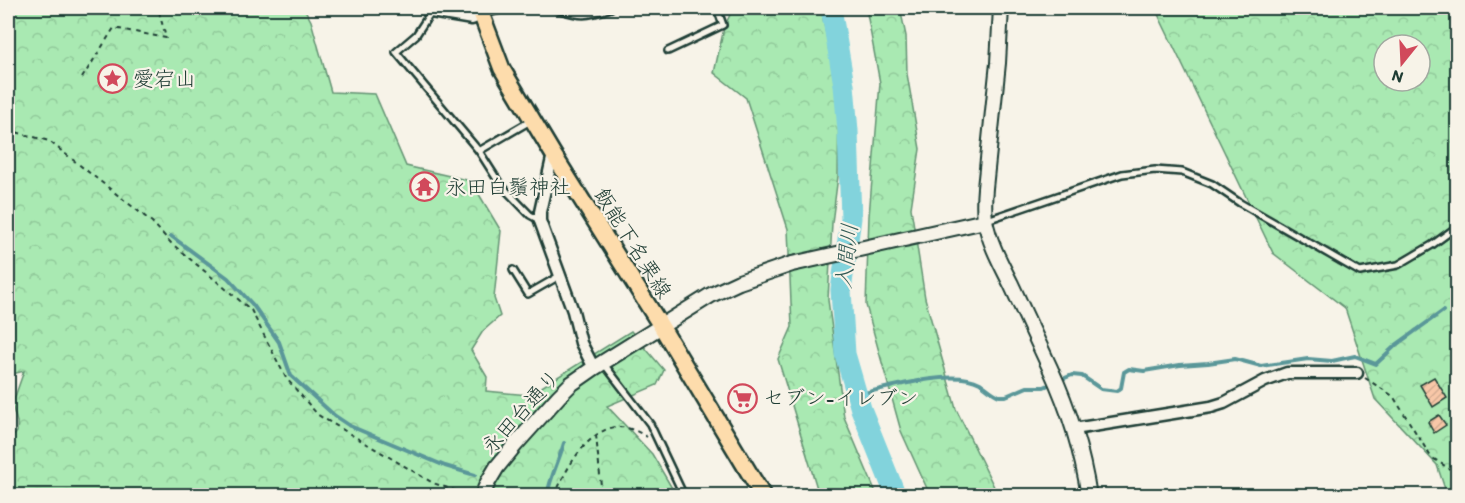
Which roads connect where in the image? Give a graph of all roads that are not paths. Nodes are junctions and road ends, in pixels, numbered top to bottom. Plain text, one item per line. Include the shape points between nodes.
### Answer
1 (509, 8) edge
2 (553, 8) edge
3 (611, 8) edge
4 (717, 8) edge
5 (1000, 8) edge
6 (427, 10) edge
7 (480, 11) edge
8 (668, 51) dead end
9 (532, 120) junction
10 (479, 151) junction
11 (553, 154) junction
12 (540, 221) junction
13 (986, 221) junction
14 (1458, 226) edge
15 (513, 270) dead end
16 (561, 275) junction
17 (661, 326) junction
18 (598, 365) junction
19 (1357, 373) road end
20 (1074, 429) junction
21 (483, 495) edge
22 (684, 495) edge
23 (763, 495) edge
24 (1089, 495) edge

1 - 7 lane
2 - 3 lane via 579,16
4 - 8 lane via 723,25
5 - 13 street via 985,188
6 - 7 street via 472,19
6 - 10 lane via 416,35 396,52
7 - 9 main road, 飯能下名栗線 via 502,69
9 - 10 lane
9 - 11 main road, 飯能下名栗線
10 - 12 lane via 500,184
11 - 12 street
11 - 17 main road, 飯能下名栗線
12 - 16 street
13 - 14 lane via 1122,174 1155,170 1182,172 1212,184 1360,272 1398,265
13 - 17 street, 永田台通り via 792,264 738,282
13 - 20 street via 1000,262
15 - 16 lane via 528,294
16 - 18 street via 581,344
17 - 18 street, 永田台通り
17 - 23 main road, 飯能下名栗線
18 - 21 street, 永田台通り via 571,384 515,445 497,467
18 - 22 lane via 650,424
19 - 20 street via 1287,373 1211,407
20 - 24 street

